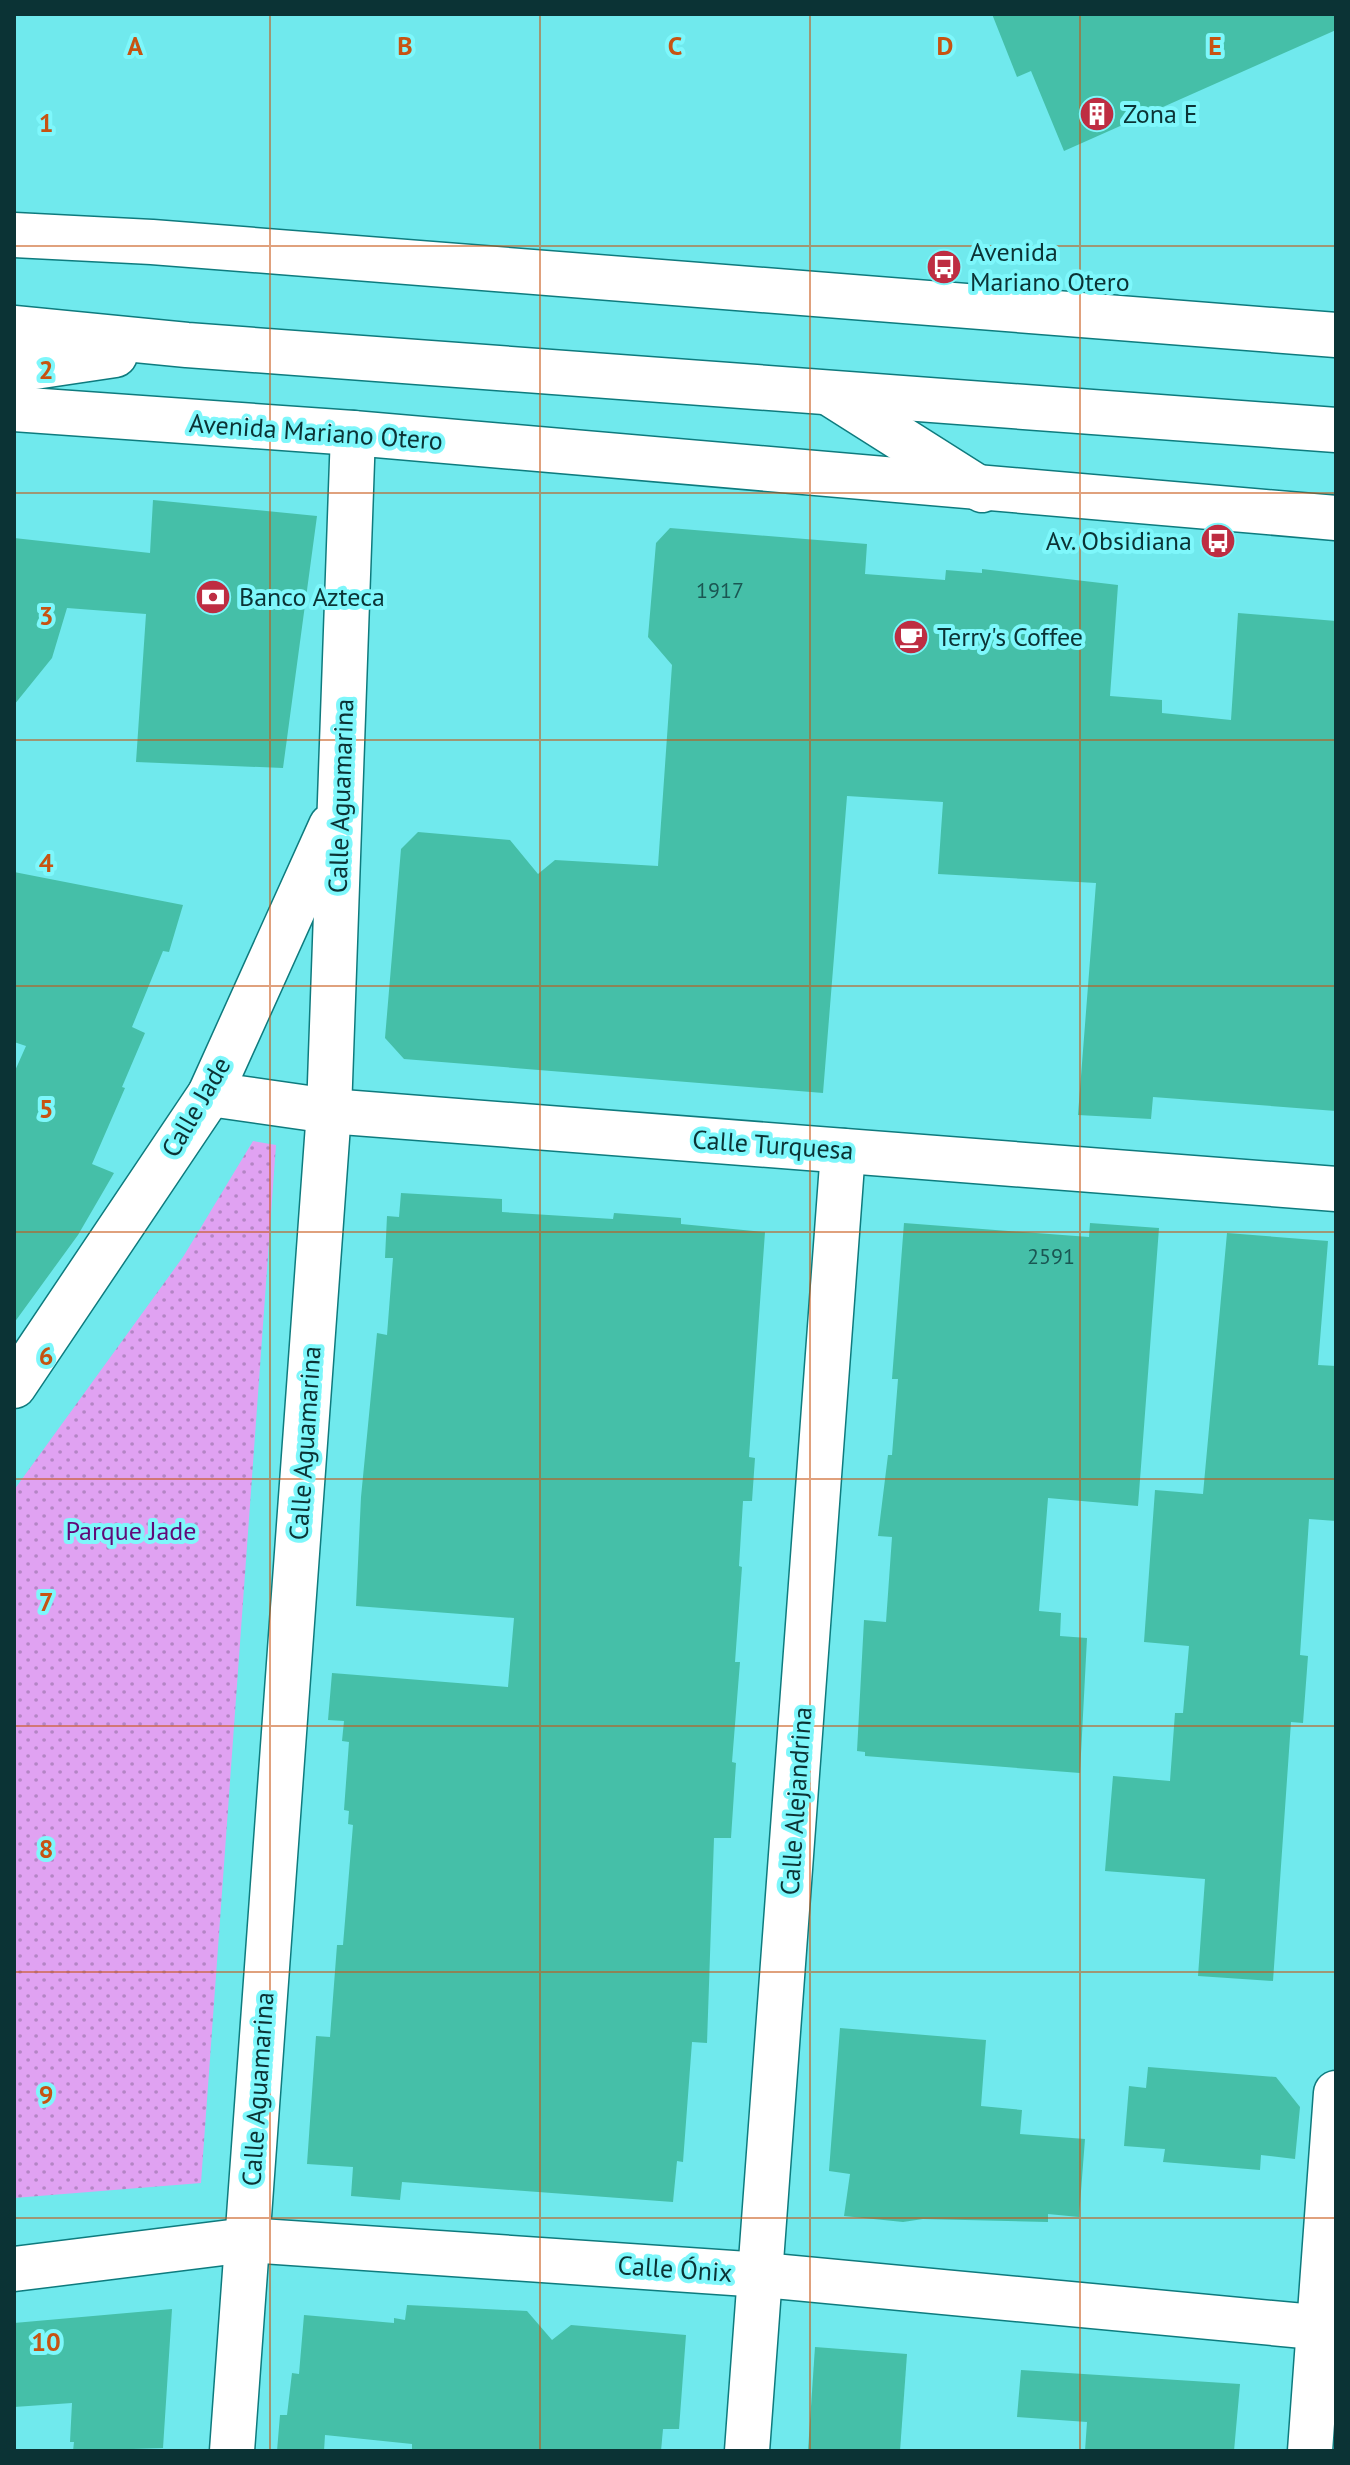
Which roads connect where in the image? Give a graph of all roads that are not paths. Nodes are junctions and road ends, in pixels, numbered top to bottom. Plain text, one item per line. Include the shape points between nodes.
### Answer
1 (14, 235) edge
2 (14, 328) edge
3 (1336, 335) edge
4 (187, 345) junction
5 (14, 370) edge
6 (827, 392) junction
7 (14, 409) edge
8 (1336, 430) edge
9 (353, 433) junction
10 (982, 490) junction
11 (1336, 518) edge
12 (340, 806) junction
13 (210, 1094) junction
14 (329, 1111) junction
15 (843, 1151) junction
16 (1336, 1189) edge
17 (14, 1386) edge
18 (1336, 2093) edge
19 (247, 2240) junction
20 (14, 2269) edge
21 (762, 2275) junction
22 (1327, 2328) edge
23 (232, 2451) edge
24 (747, 2451) edge
25 (1310, 2451) edge

1 - 3 street
2 - 4 street
4 - 5 street
4 - 6 street
6 - 8 street
6 - 10 street
7 - 9 street, Avenida Mariano Otero
9 - 10 street, Avenida Mariano Otero
9 - 12 street, Calle Aguamarina
10 - 11 street, Avenida Mariano Otero
12 - 13 street, Calle Jade
12 - 14 street, Calle Aguamarina
13 - 14 street, Calle Turquesa
13 - 17 street, Calle Jade
14 - 15 street, Calle Turquesa
14 - 19 street, Calle Aguamarina
15 - 16 street, Calle Turquesa
15 - 21 street, Calle Alejandrina
18 - 22 street
19 - 20 street, Calle Ónix
19 - 21 street, Calle Ónix
19 - 23 street, Calle Aguamarina
21 - 22 street, Calle Ónix
21 - 24 street, Calle Alejandrina
22 - 25 street

